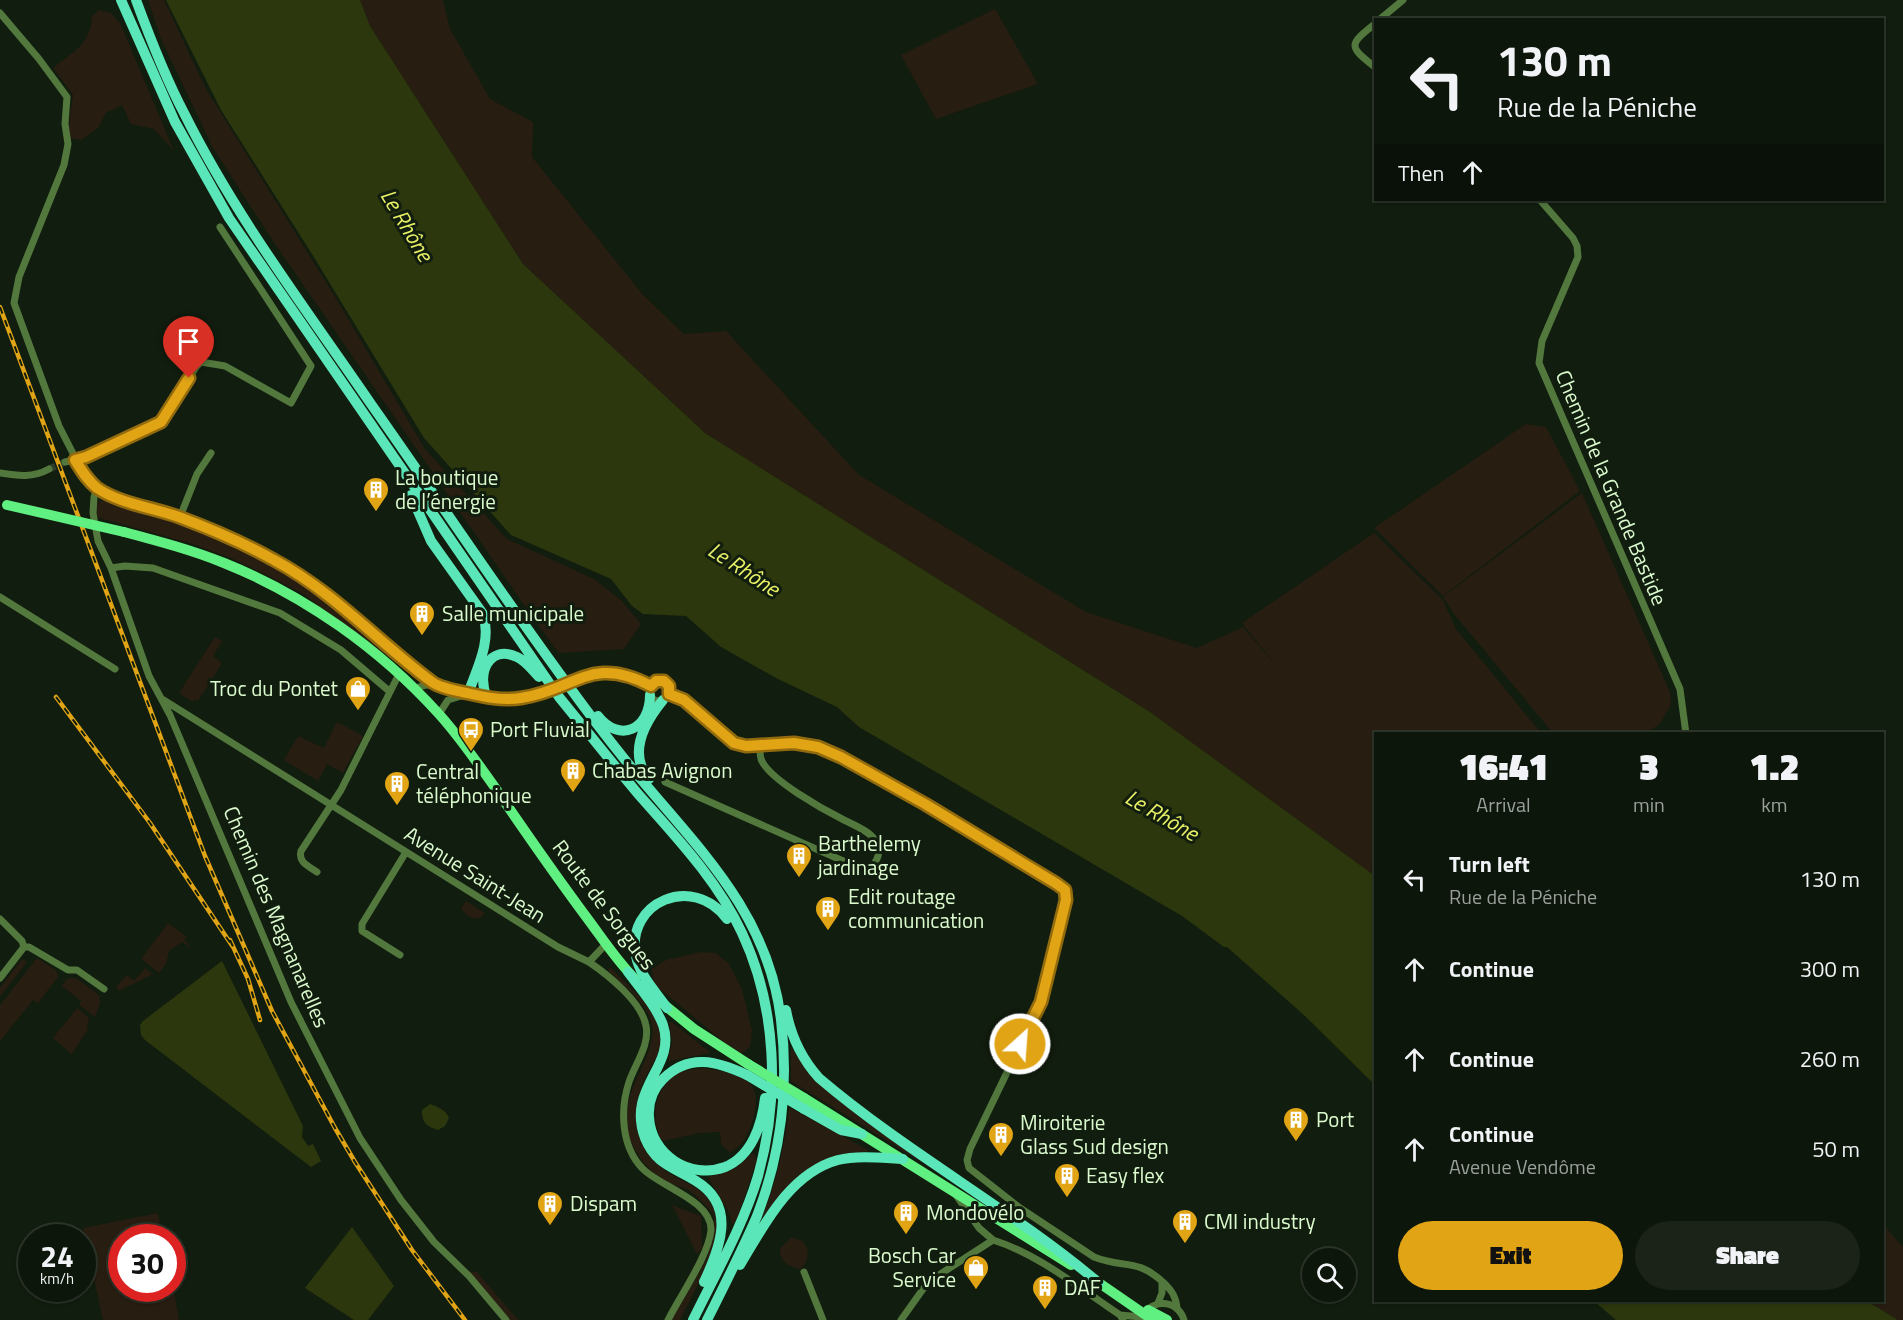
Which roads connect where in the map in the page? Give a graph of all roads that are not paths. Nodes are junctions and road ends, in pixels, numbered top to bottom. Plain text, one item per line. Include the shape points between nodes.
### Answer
1 (121, 0) edge
2 (136, 0) edge
3 (1403, 0) edge
4 (0, 13) edge
5 (1381, 18) edge
6 (1374, 24) edge
7 (1374, 66) edge
8 (1541, 201) edge
9 (220, 226) dead end
10 (211, 453) dead end
11 (391, 455) junction
12 (75, 460) junction
13 (65, 462) tunnel mouth
14 (49, 469) tunnel mouth
15 (0, 473) edge
16 (97, 488) junction
17 (3, 505) edge
18 (180, 517) junction
19 (111, 568) junction
20 (0, 597) edge
21 (519, 619) junction
22 (115, 669) dead end
23 (399, 674) junction
24 (433, 684) junction
25 (442, 686) junction
26 (650, 690) junction
27 (389, 691) junction
28 (416, 691) junction
29 (468, 694) junction
30 (487, 697) junction
31 (559, 697) junction
32 (666, 697) junction
33 (162, 699) junction
34 (448, 700) junction
35 (439, 714) junction
36 (1686, 732) edge
37 (759, 745) junction
38 (665, 782) dead end
39 (331, 804) junction
40 (699, 845) junction
41 (406, 852) junction
42 (317, 872) dead end
43 (0, 919) edge
44 (752, 926) junction
45 (606, 944) junction
46 (24, 947) junction
47 (400, 955) dead end
48 (590, 962) junction
49 (628, 972) junction
50 (0, 978) edge
51 (104, 989) dead end
52 (667, 1008) junction
53 (771, 1037) junction
54 (804, 1104) junction
55 (862, 1134) joint
56 (903, 1159) junction
57 (952, 1191) junction
58 (993, 1240) junction
59 (804, 1272) dead end
60 (1162, 1282) junction
61 (1099, 1283) junction
62 (1158, 1303) junction
63 (1177, 1308) junction
64 (1145, 1316) edge
65 (1121, 1318) edge
66 (506, 1320) edge
67 (668, 1320) edge
68 (691, 1320) edge
69 (707, 1320) edge
70 (823, 1320) edge
71 (901, 1320) edge
72 (1167, 1320) edge
73 (1184, 1320) edge

1 - 11 highway via 175,122 229,218
2 - 21 highway via 184,114 225,187
3 - 5 street
4 - 12 street via 67,97 68,144 64,165 19,278 15,303
6 - 7 street via 1354,44 1357,53
8 - 36 street, Chemin de la Grande Bastide via 1573,238 1578,257 1542,340 1539,363 1680,689
9 - 12 street via 311,366 291,403 225,366 201,362 161,422
10 - 18 street via 197,474
11 - 29 highway via 418,506 426,531 483,614 485,641
11 - 31 highway
12 - 13 street
12 - 16 street
14 - 15 street via 29,476
16 - 18 street via 112,497
16 - 19 street, Chemin des Magnanarelles via 93,513 98,541
17 - 23 main road, Route de Sorgues, bridge via 124,532 225,563 353,635
18 - 24 street via 250,548 311,582
19 - 27 street via 153,568 280,613 340,650
19 - 33 street, Chemin des Magnanarelles via 149,676
20 - 22 street
21 - 26 highway via 610,728 627,731 641,723 649,710
21 - 40 highway via 641,779
23 - 27 street
23 - 28 main road, Route de Sorgues
24 - 25 street
24 - 28 street
25 - 29 street
25 - 34 street
26 - 30 street, bridge via 636,678 605,673 533,696
26 - 32 street via 656,700
26 - 32 street via 656,681 664,681 669,686
27 - 39 street
28 - 35 main road, Route de Sorgues
29 - 30 street
29 - 34 street
30 - 31 highway via 483,671 490,660 503,654 522,660
31 - 53 highway via 687,849 719,894 742,932 757,971
32 - 37 street via 684,700 734,743
32 - 40 highway via 653,712 641,737 640,764 697,834
33 - 39 street, Avenue Saint-Jean
33 - 66 street, Chemin des Magnanarelles via 291,1002 360,1138 434,1242
34 - 35 street
35 - 45 main road, Route de Sorgues
37 - 38 street via 761,760 770,771 811,802 874,839 880,852 870,869 850,864
37 - 60 street via 794,743 818,747 841,757 1065,890 1066,900 1041,1002 967,1160 969,1168 1020,1208 1094,1257 1143,1267
39 - 41 street, Avenue Saint-Jean
39 - 42 street via 299,857
40 - 44 highway
41 - 47 street via 362,924 362,931
41 - 48 street, Avenue Saint-Jean
43 - 46 street
44 - 61 highway via 770,951 796,1047 819,1078
44 - 69 highway via 768,963 781,1019 783,1104 778,1145 756,1217
45 - 48 street
45 - 49 main road, Route de Sorgues
46 - 50 street
46 - 51 street via 68,970 77,970
48 - 67 street, Avenue Saint-Jean via 638,1007 647,1028 623,1113 627,1144 642,1168 704,1211 711,1227 707,1249
49 - 52 main road, Route de Sorgues
49 - 68 highway via 660,1018 666,1044 642,1100 645,1138 661,1161 712,1195 722,1217 717,1252
52 - 53 highway via 641,970 635,939 652,908 670,898 687,895 718,908 730,924 757,988
52 - 54 main road, Route de Sorgues, bridge
53 - 54 highway, bridge via 767,1059 764,1112 746,1152 729,1165 710,1171 686,1167 670,1159 654,1137 649,1118 651,1100 659,1083 671,1070 696,1062 725,1065 747,1075
53 - 68 highway via 770,1122 757,1178 745,1213
54 - 55 highway via 841,1130
55 - 56 main road
56 - 57 main road
56 - 69 highway via 838,1160 808,1175 763,1225
57 - 58 street via 979,1228
57 - 61 main road
58 - 65 street via 1022,1252
58 - 71 street via 928,1282
59 - 70 street
60 - 62 street
60 - 63 street via 1176,1299
61 - 64 main road
62 - 63 street
62 - 64 street
63 - 73 street
64 - 65 street
64 - 72 main road

